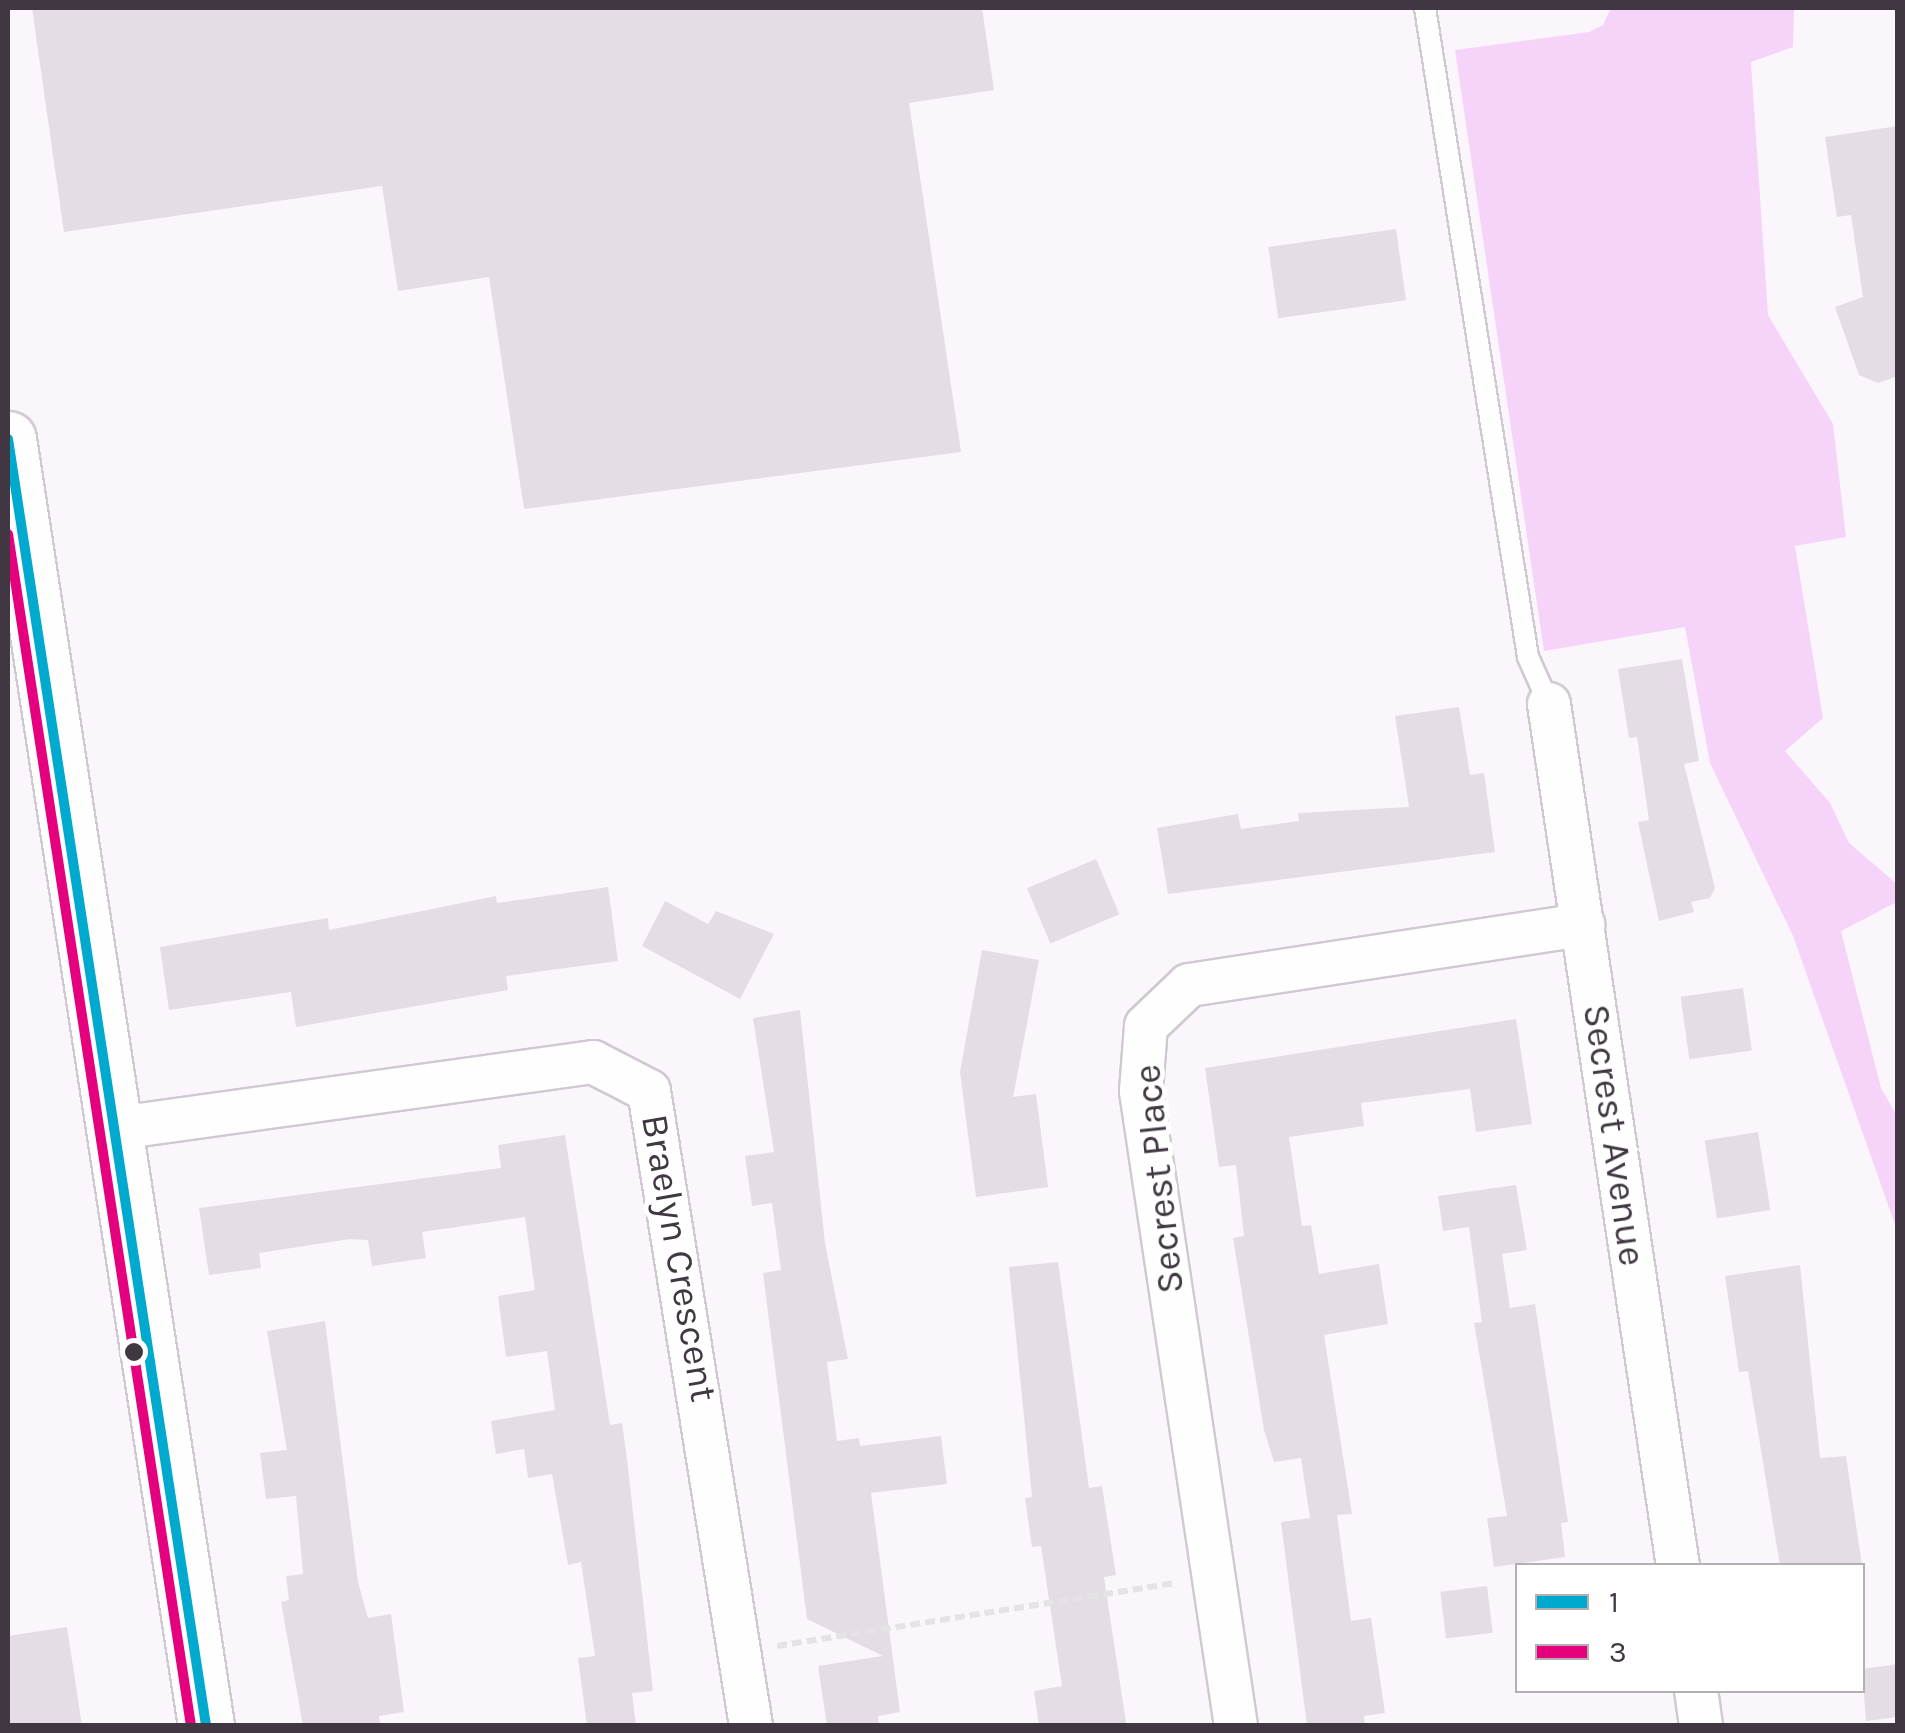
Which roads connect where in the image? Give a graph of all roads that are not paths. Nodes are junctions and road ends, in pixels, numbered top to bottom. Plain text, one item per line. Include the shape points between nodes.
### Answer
1 (1426, 8) edge
2 (8, 438) edge
3 (1549, 704) joint
4 (1584, 926) junction
5 (118, 1128) junction
6 (1678, 1563) edge
7 (1696, 1693) edge
8 (206, 1726) edge
9 (751, 1726) edge
10 (1236, 1726) edge
11 (1702, 1726) edge

1 - 3 lane via 1528,656
2 - 5 street
3 - 4 street, Secrest Avenue
4 - 6 street, Secrest Avenue
4 - 10 street, Secrest Place via 1189,984 1146,1026 1141,1091
5 - 8 street
5 - 9 street, Braelyn Crescent via 593,1062 630,1075 658,1111
7 - 11 street

